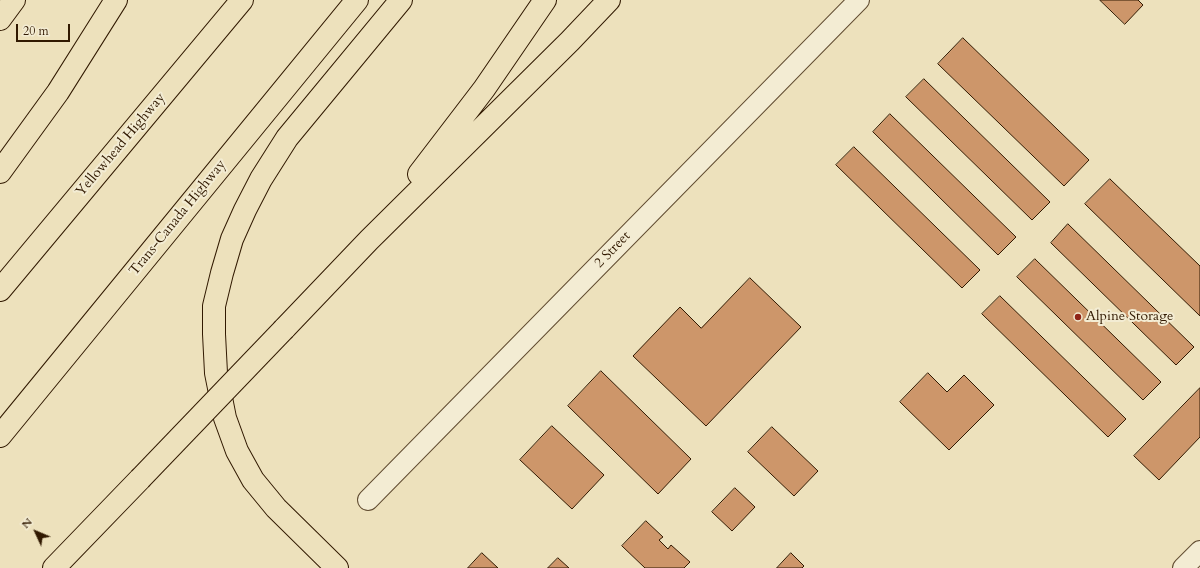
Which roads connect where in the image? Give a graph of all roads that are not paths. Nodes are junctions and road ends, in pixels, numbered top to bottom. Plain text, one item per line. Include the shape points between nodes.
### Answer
1 (14, 0) edge
2 (116, 0) edge
3 (242, 0) edge
4 (357, 0) edge
5 (401, 0) edge
6 (545, 0) edge
7 (609, 0) edge
8 (859, 0) edge
9 (0, 19) edge
10 (0, 172) edge
11 (368, 240) junction
12 (0, 290) edge
13 (0, 436) edge
14 (368, 500) dead end
15 (1200, 551) edge
16 (54, 568) edge
17 (337, 568) edge
18 (1183, 568) edge

1 - 9 highway
2 - 10 highway via 58,92
3 - 12 highway, Yellowhead Highway
4 - 13 highway, Trans-Canada Highway
5 - 17 highway via 287,138 245,210 232,239 214,306 216,373 225,418 237,451 253,480 276,508
6 - 11 highway via 484,89
7 - 11 highway
8 - 14 street, 2 Street
11 - 16 highway, bridge
15 - 18 street

